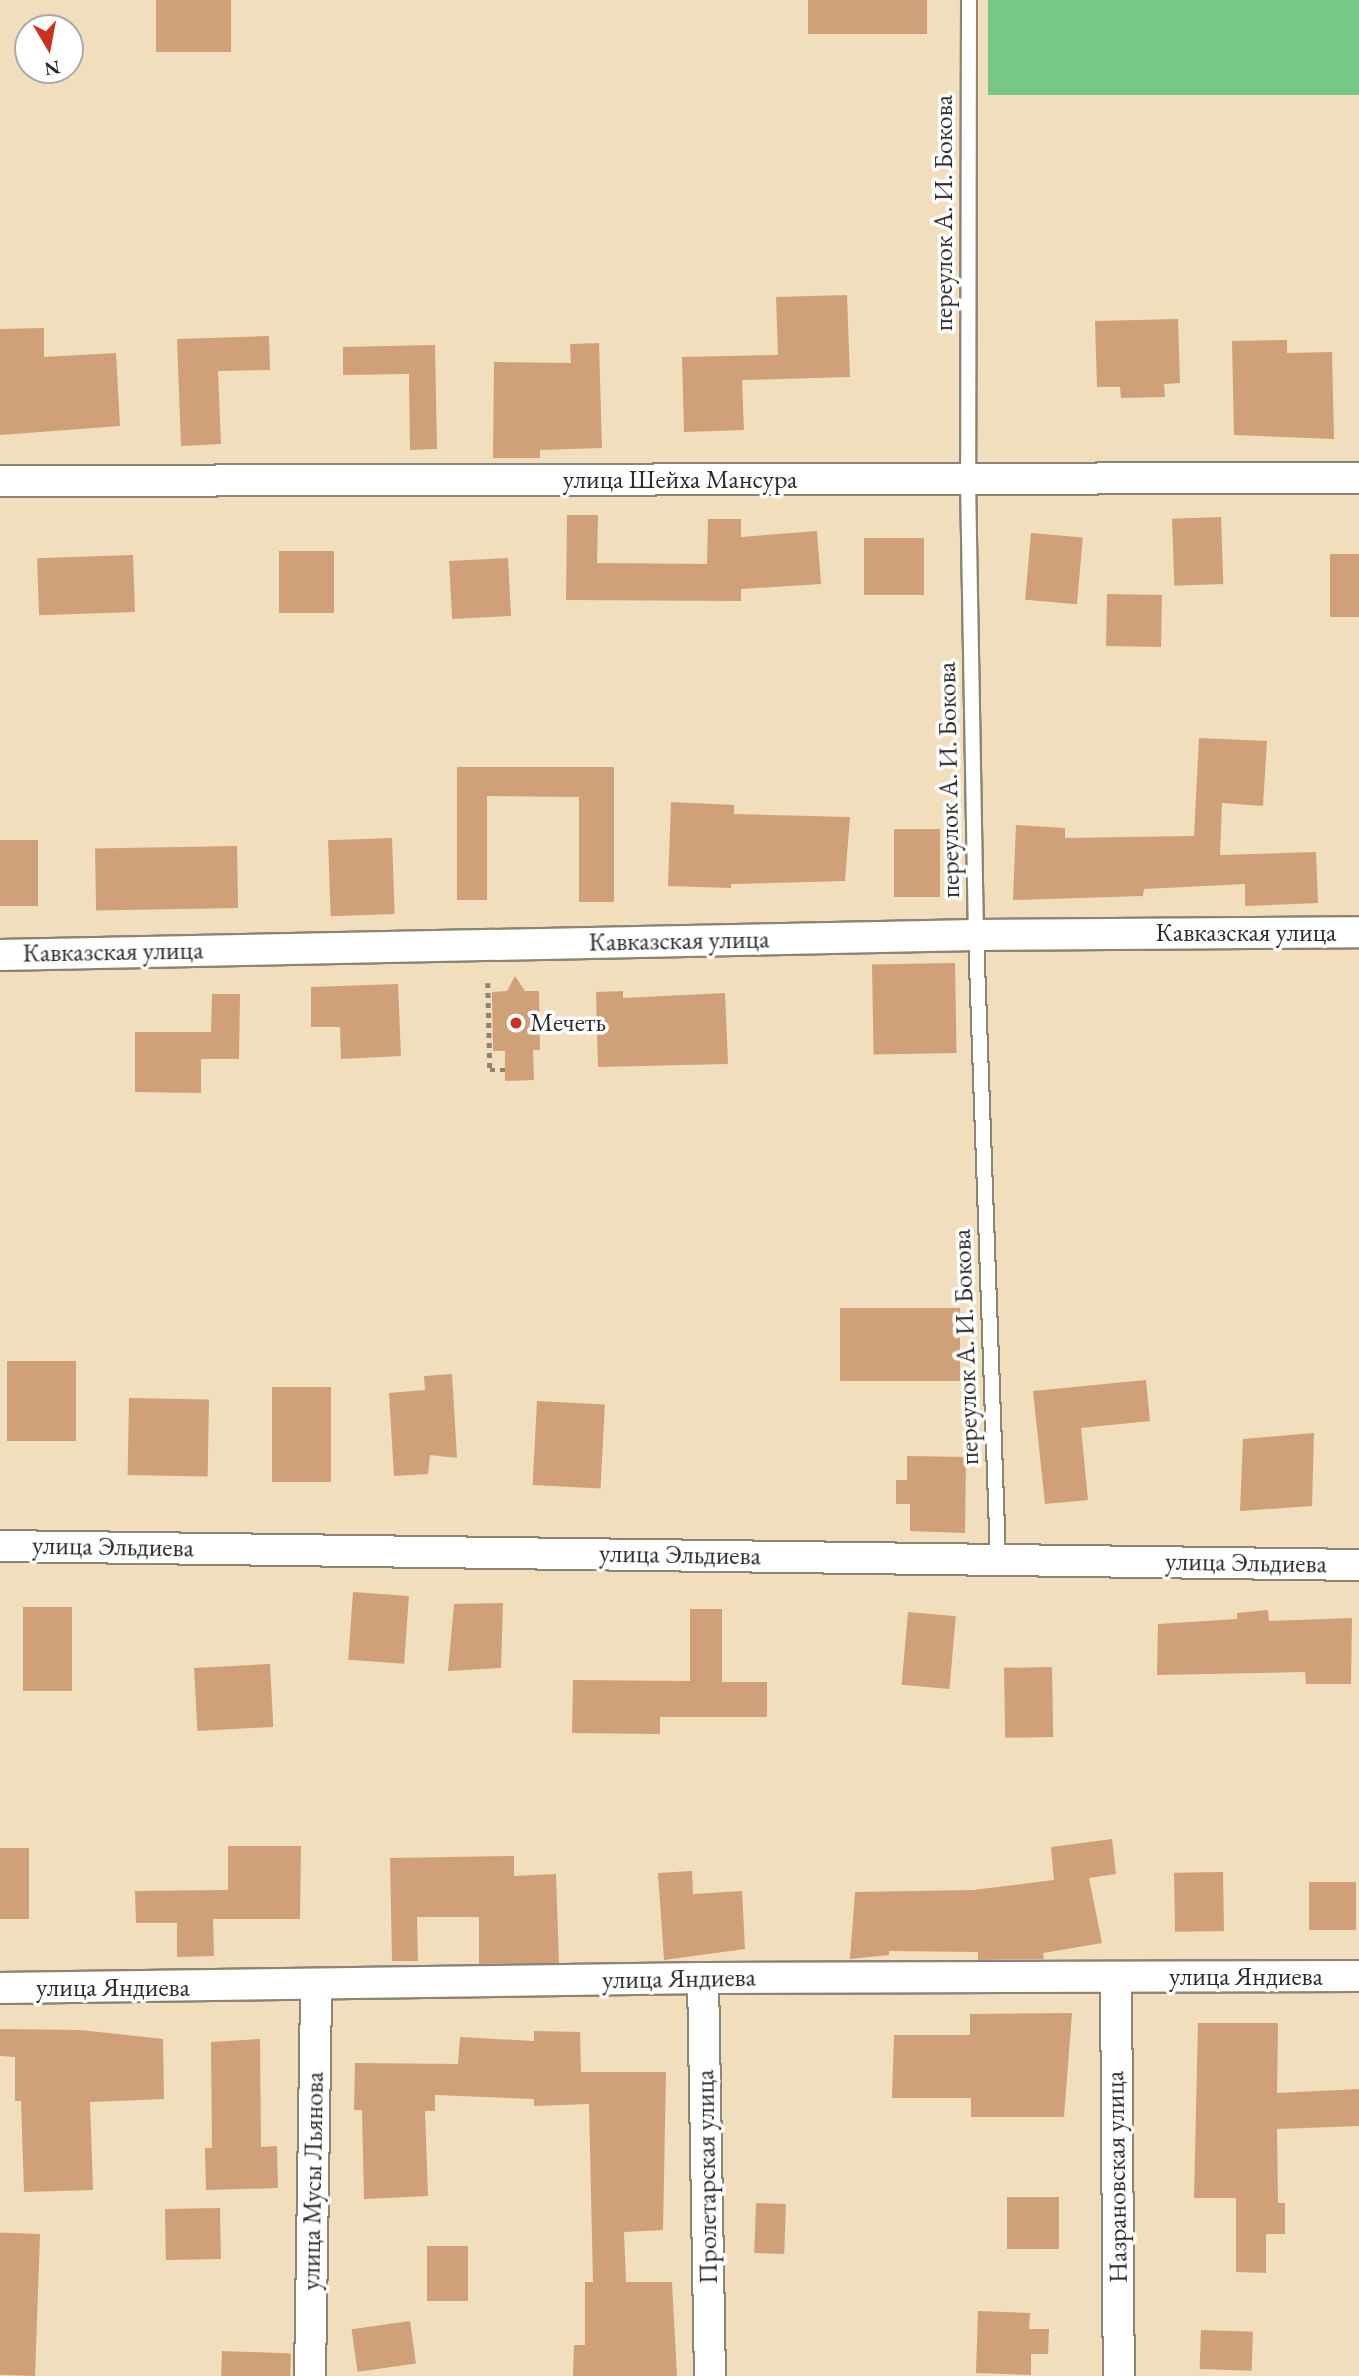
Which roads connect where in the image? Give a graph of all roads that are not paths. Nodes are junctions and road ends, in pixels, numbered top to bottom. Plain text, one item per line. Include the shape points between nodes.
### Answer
1 (969, 0) edge
2 (1359, 478) edge
3 (968, 480) junction
4 (0, 481) edge
5 (1359, 932) edge
6 (976, 934) junction
7 (0, 954) edge
8 (0, 1546) edge
9 (998, 1559) junction
10 (1359, 1565) edge
11 (1359, 1976) edge
12 (704, 1978) junction
13 (1116, 1978) junction
14 (316, 1987) junction
15 (0, 1988) edge
16 (310, 2376) edge
17 (710, 2376) edge
18 (1119, 2376) edge

1 - 3 lane, переулок А. И. Бокова
2 - 3 street, улица Шейха Мансура
3 - 4 street, улица Шейха Мансура
3 - 6 lane, переулок А. И. Бокова
5 - 6 street, Кавказская улица
6 - 7 street, Кавказская улица
6 - 9 lane, переулок А. И. Бокова
8 - 9 street, улица Эльдиева
9 - 10 street, улица Эльдиева
11 - 13 street, улица Яндиева
12 - 13 street, улица Яндиева
12 - 14 street, улица Яндиева
12 - 17 street, Пролетарская улица
13 - 18 street, Назрановская улица
14 - 15 street, улица Яндиева
14 - 16 street, улица Мусы Льянова

